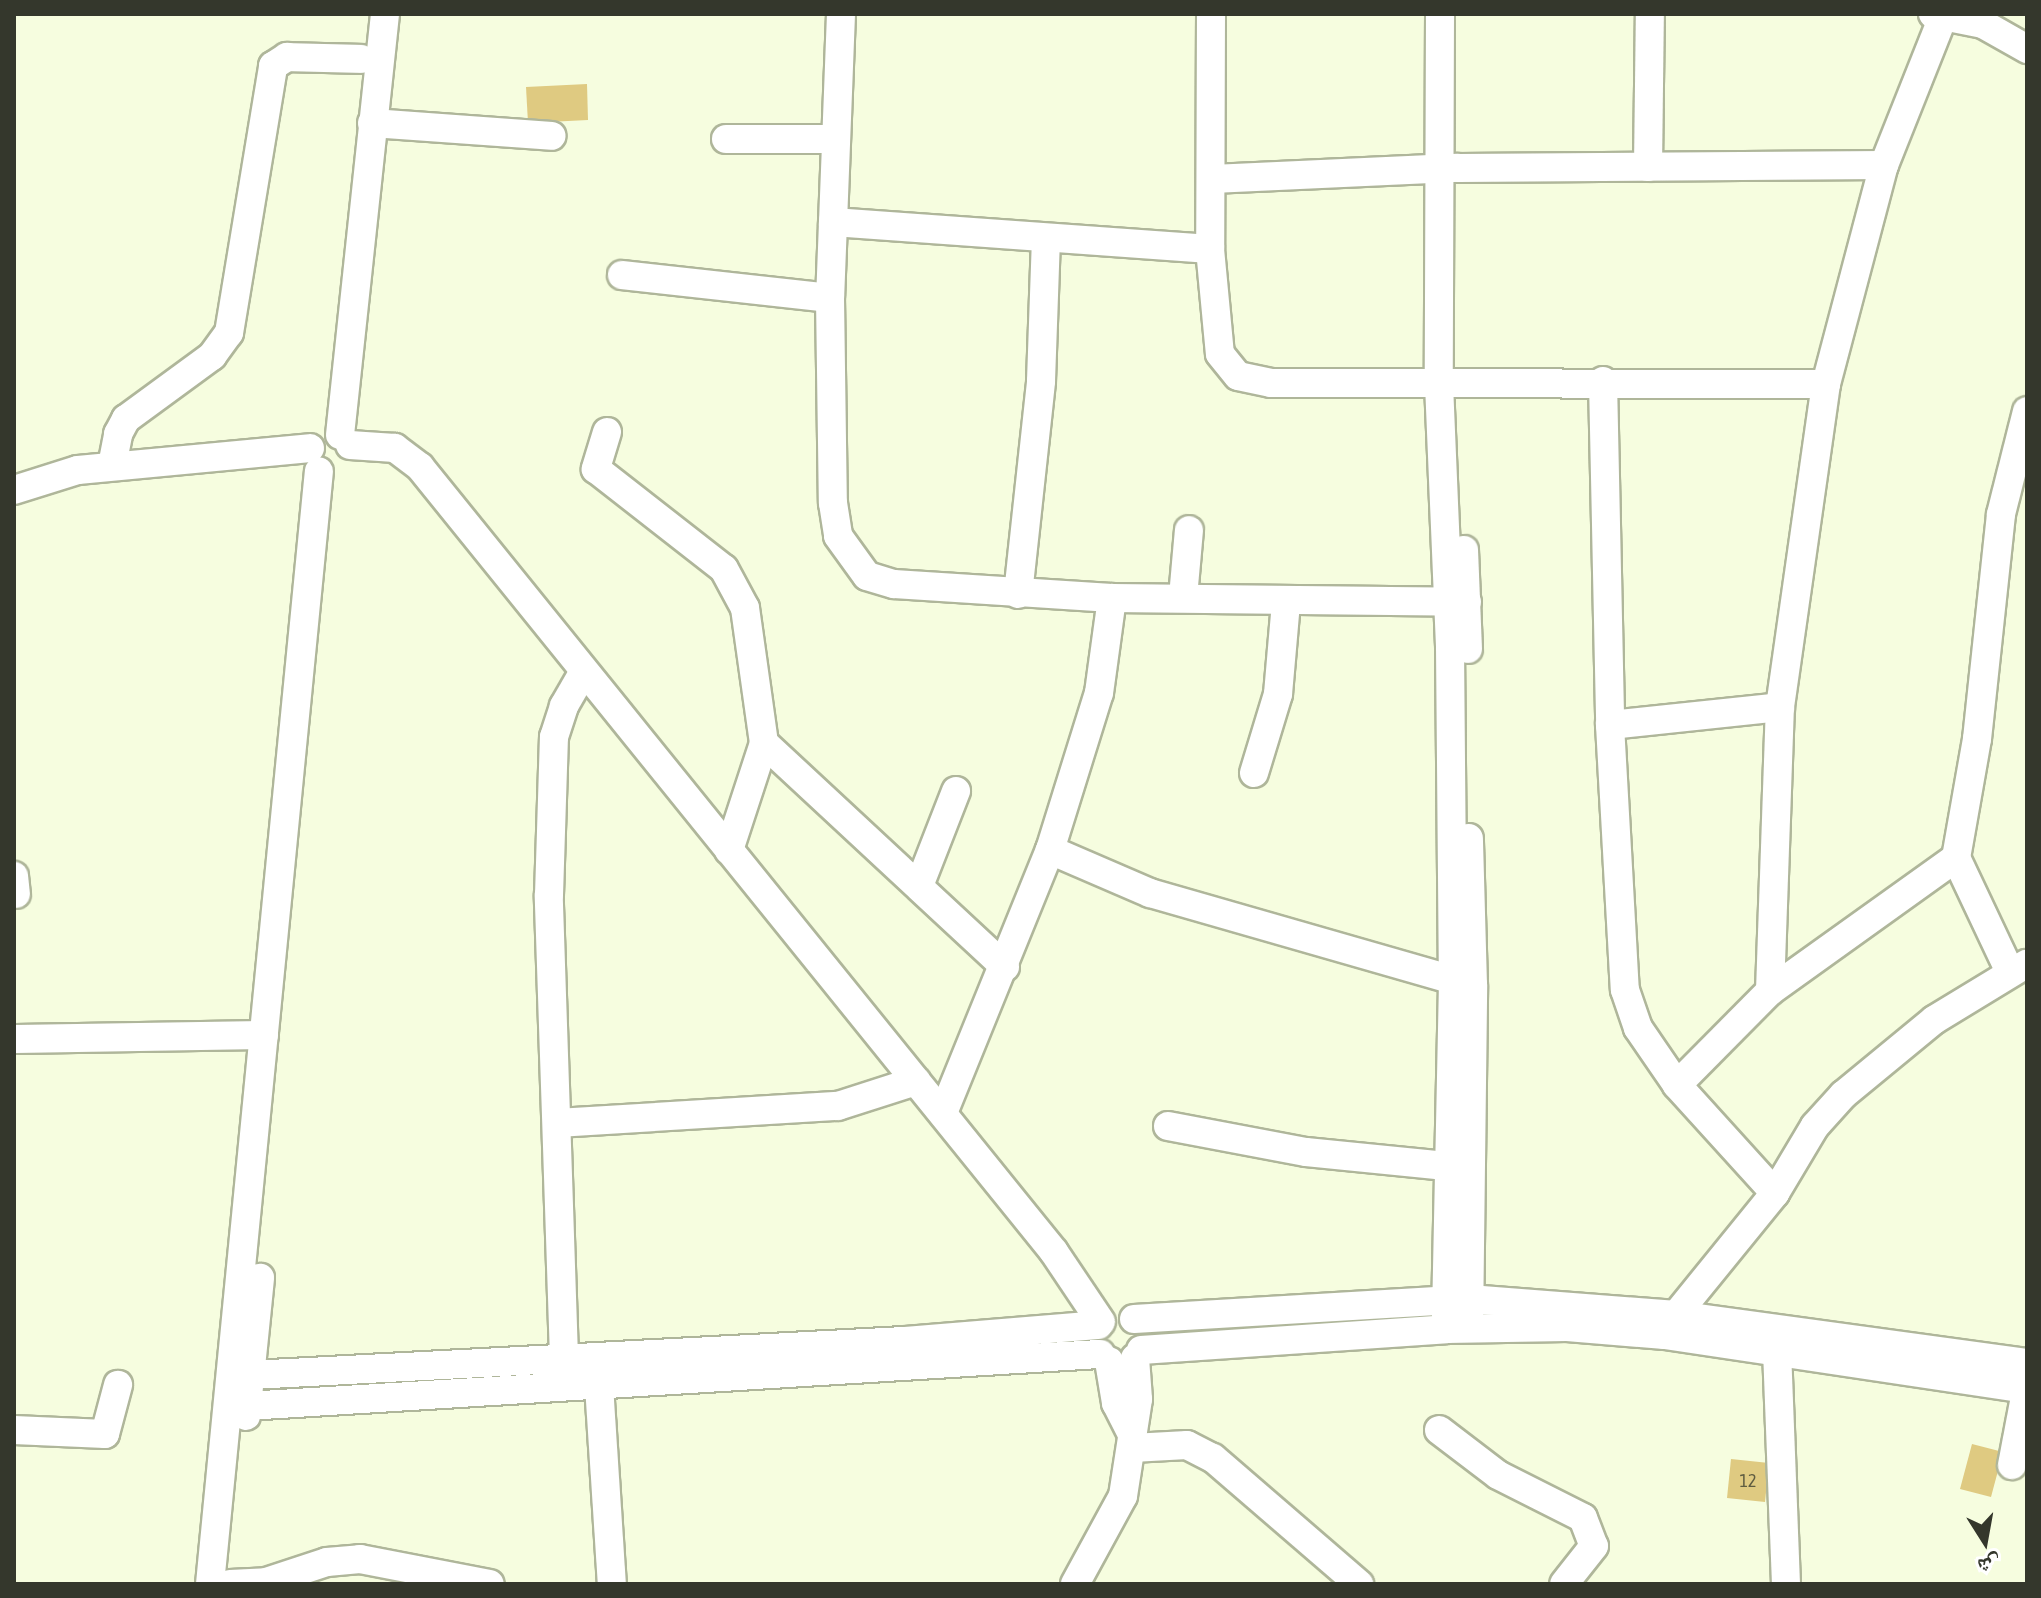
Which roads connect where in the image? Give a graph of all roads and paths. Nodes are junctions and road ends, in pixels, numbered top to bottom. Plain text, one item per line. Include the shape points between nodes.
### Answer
1 (367, 14) edge
2 (385, 14) edge
3 (841, 14) edge
4 (1211, 14) edge
5 (1440, 14) edge
6 (1456, 14) edge
7 (1650, 14) edge
8 (1940, 15) edge
9 (2027, 49) edge
10 (361, 59) junction
11 (372, 123) junction
12 (552, 136) dead end
13 (726, 139) dead end
14 (836, 139) junction
15 (1884, 165) junction
16 (1648, 167) junction
17 (1450, 170) junction
18 (1212, 179) junction
19 (833, 222) junction
20 (1046, 241) junction
21 (1210, 249) junction
22 (622, 275) dead end
23 (830, 298) junction
24 (1603, 381) junction
25 (1446, 383) junction
26 (1826, 384) junction
27 (2027, 411) edge
28 (607, 432) dead end
29 (327, 453) junction
30 (112, 466) junction
31 (16, 490) edge
32 (1189, 530) dead end
33 (1018, 594) junction
34 (1183, 597) junction
35 (1112, 598) junction
36 (1457, 601) junction
37 (1286, 603) junction
38 (584, 672) junction
39 (1780, 707) junction
40 (1610, 725) junction
41 (764, 743) junction
42 (1254, 773) dead end
43 (956, 791) dead end
44 (729, 850) junction
45 (1050, 850) junction
46 (1956, 858) junction
47 (919, 886) junction
48 (1005, 967) junction
49 (2019, 967) edge
50 (1463, 984) junction
51 (1770, 991) junction
52 (264, 1035) junction
53 (14, 1039) edge
54 (916, 1081) junction
55 (1677, 1085) junction
56 (943, 1113) junction
57 (557, 1123) junction
58 (1168, 1126) dead end
59 (1460, 1168) junction
60 (1775, 1193) junction
61 (1458, 1300) junction
62 (1676, 1315) junction
63 (1112, 1320) junction
64 (1457, 1329) junction
65 (1777, 1350) junction
66 (1121, 1356) junction
67 (564, 1357) junction
68 (2027, 1363) edge
69 (241, 1375) junction
70 (118, 1385) dead end
71 (599, 1385) junction
72 (2027, 1388) edge
73 (238, 1407) junction
74 (14, 1430) edge
75 (1439, 1430) dead end
76 (1131, 1439) junction
77 (2012, 1465) dead end
78 (420, 1577) edge
79 (210, 1584) edge
80 (229, 1584) edge
81 (490, 1584) edge
82 (612, 1584) edge
83 (1075, 1584) edge
84 (1359, 1584) edge
85 (1564, 1584) edge
86 (1786, 1584) edge

1 - 10 street
2 - 11 street
3 - 14 street
4 - 18 street
5 - 17 street
6 - 17 street
7 - 16 street
8 - 9 street via 1983,24
8 - 15 street
10 - 29 street
10 - 30 street via 287,57 273,66 229,333 212,356 126,419
11 - 12 street
11 - 29 street
13 - 14 street
14 - 19 street
15 - 16 street
15 - 26 street
16 - 17 street
17 - 18 street
17 - 25 street
18 - 21 street
19 - 20 street
19 - 23 street
20 - 21 street
20 - 33 street via 1041,381
21 - 25 street via 1220,354 1238,376 1271,383
22 - 23 street
23 - 33 street via 833,503 838,536 850,559 867,576 894,584
24 - 25 street
24 - 26 street
24 - 40 street
25 - 36 street
26 - 39 street
27 - 46 street via 2001,514 1977,739
28 - 41 street via 596,469 724,569 745,608
29 - 30 street
29 - 31 street
29 - 38 street via 395,448 420,467
29 - 52 street
29 - 69 street
30 - 31 street
32 - 34 street
33 - 35 street
34 - 35 street
34 - 37 street
35 - 45 street via 1099,693
36 - 37 street
36 - 50 street
37 - 42 street via 1278,694
38 - 44 street
38 - 57 street via 554,737 549,895
39 - 40 street
39 - 51 street
40 - 55 street via 1625,990 1638,1028
41 - 44 street
41 - 47 street
43 - 47 street
44 - 54 street
45 - 48 street
45 - 50 street via 1150,893
46 - 49 street
46 - 51 street
47 - 48 street
48 - 56 street
49 - 60 street via 1934,1020 1843,1095 1815,1126
50 - 59 street
51 - 55 street
52 - 53 street
52 - 69 street
54 - 56 street
54 - 57 street via 838,1106
55 - 60 street
56 - 63 street
57 - 67 street
58 - 59 street via 1306,1152
59 - 61 street
60 - 62 street
61 - 62 street
61 - 63 street
61 - 64 street
62 - 68 street
63 - 66 street via 1095,1343
63 - 66 street via 1143,1333
63 - 67 street via 904,1341
64 - 65 street via 1567,1327
64 - 66 street
65 - 72 street
65 - 86 street
66 - 71 street
66 - 76 street via 1138,1399
67 - 69 street
69 - 73 street
70 - 74 street via 105,1434
71 - 73 street
71 - 82 street
72 - 77 street
73 - 79 street
73 - 80 street
75 - 85 street via 1498,1475 1583,1518 1594,1546
76 - 83 street via 1123,1496
76 - 84 street via 1187,1445 1213,1458
78 - 80 street via 344,1560 266,1582
78 - 81 street

